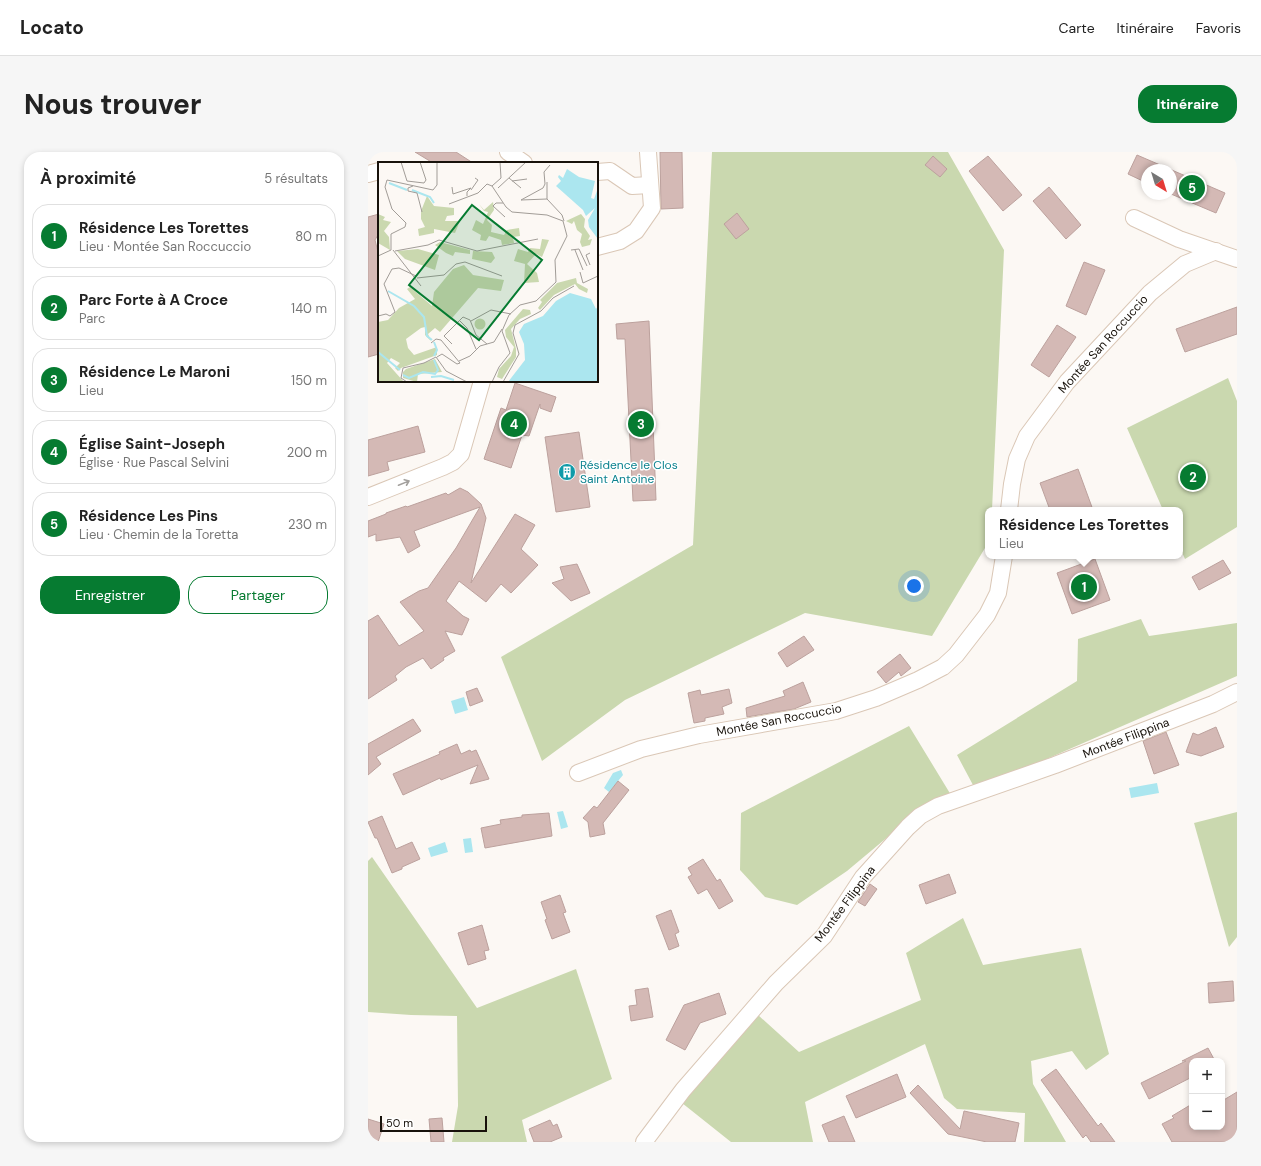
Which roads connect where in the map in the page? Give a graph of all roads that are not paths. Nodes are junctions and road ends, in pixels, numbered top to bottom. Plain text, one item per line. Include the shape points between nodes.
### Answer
1 (508, 152) edge
2 (648, 152) edge
3 (523, 162) edge
4 (378, 171) edge
5 (598, 172) edge
6 (368, 174) edge
7 (650, 185) junction
8 (1134, 218) dead end
9 (598, 247) edge
10 (1216, 251) junction
11 (1236, 258) edge
12 (482, 382) edge
13 (368, 497) edge
14 (1009, 507) edge
15 (1004, 559) edge
16 (1237, 692) edge
17 (578, 773) dead end
18 (644, 1142) edge

1 - 3 street
2 - 7 street
4 - 6 street
5 - 7 street via 610,171 632,186
7 - 9 street via 652,208 636,231 620,241
8 - 10 street via 1179,239
10 - 11 street
10 - 14 street, Montée San Roccuccio via 1185,264 1150,292 1066,382 1027,436 1017,459
13 -> 12 street via 444,467 461,454
15 - 17 street, Montée San Roccuccio via 998,593 987,615 956,655 943,666 918,680 836,711 700,735 641,750
16 - 18 street, Montée Filippina via 1214,704 1082,755 938,806 920,816 863,877 824,936 776,983 696,1074

